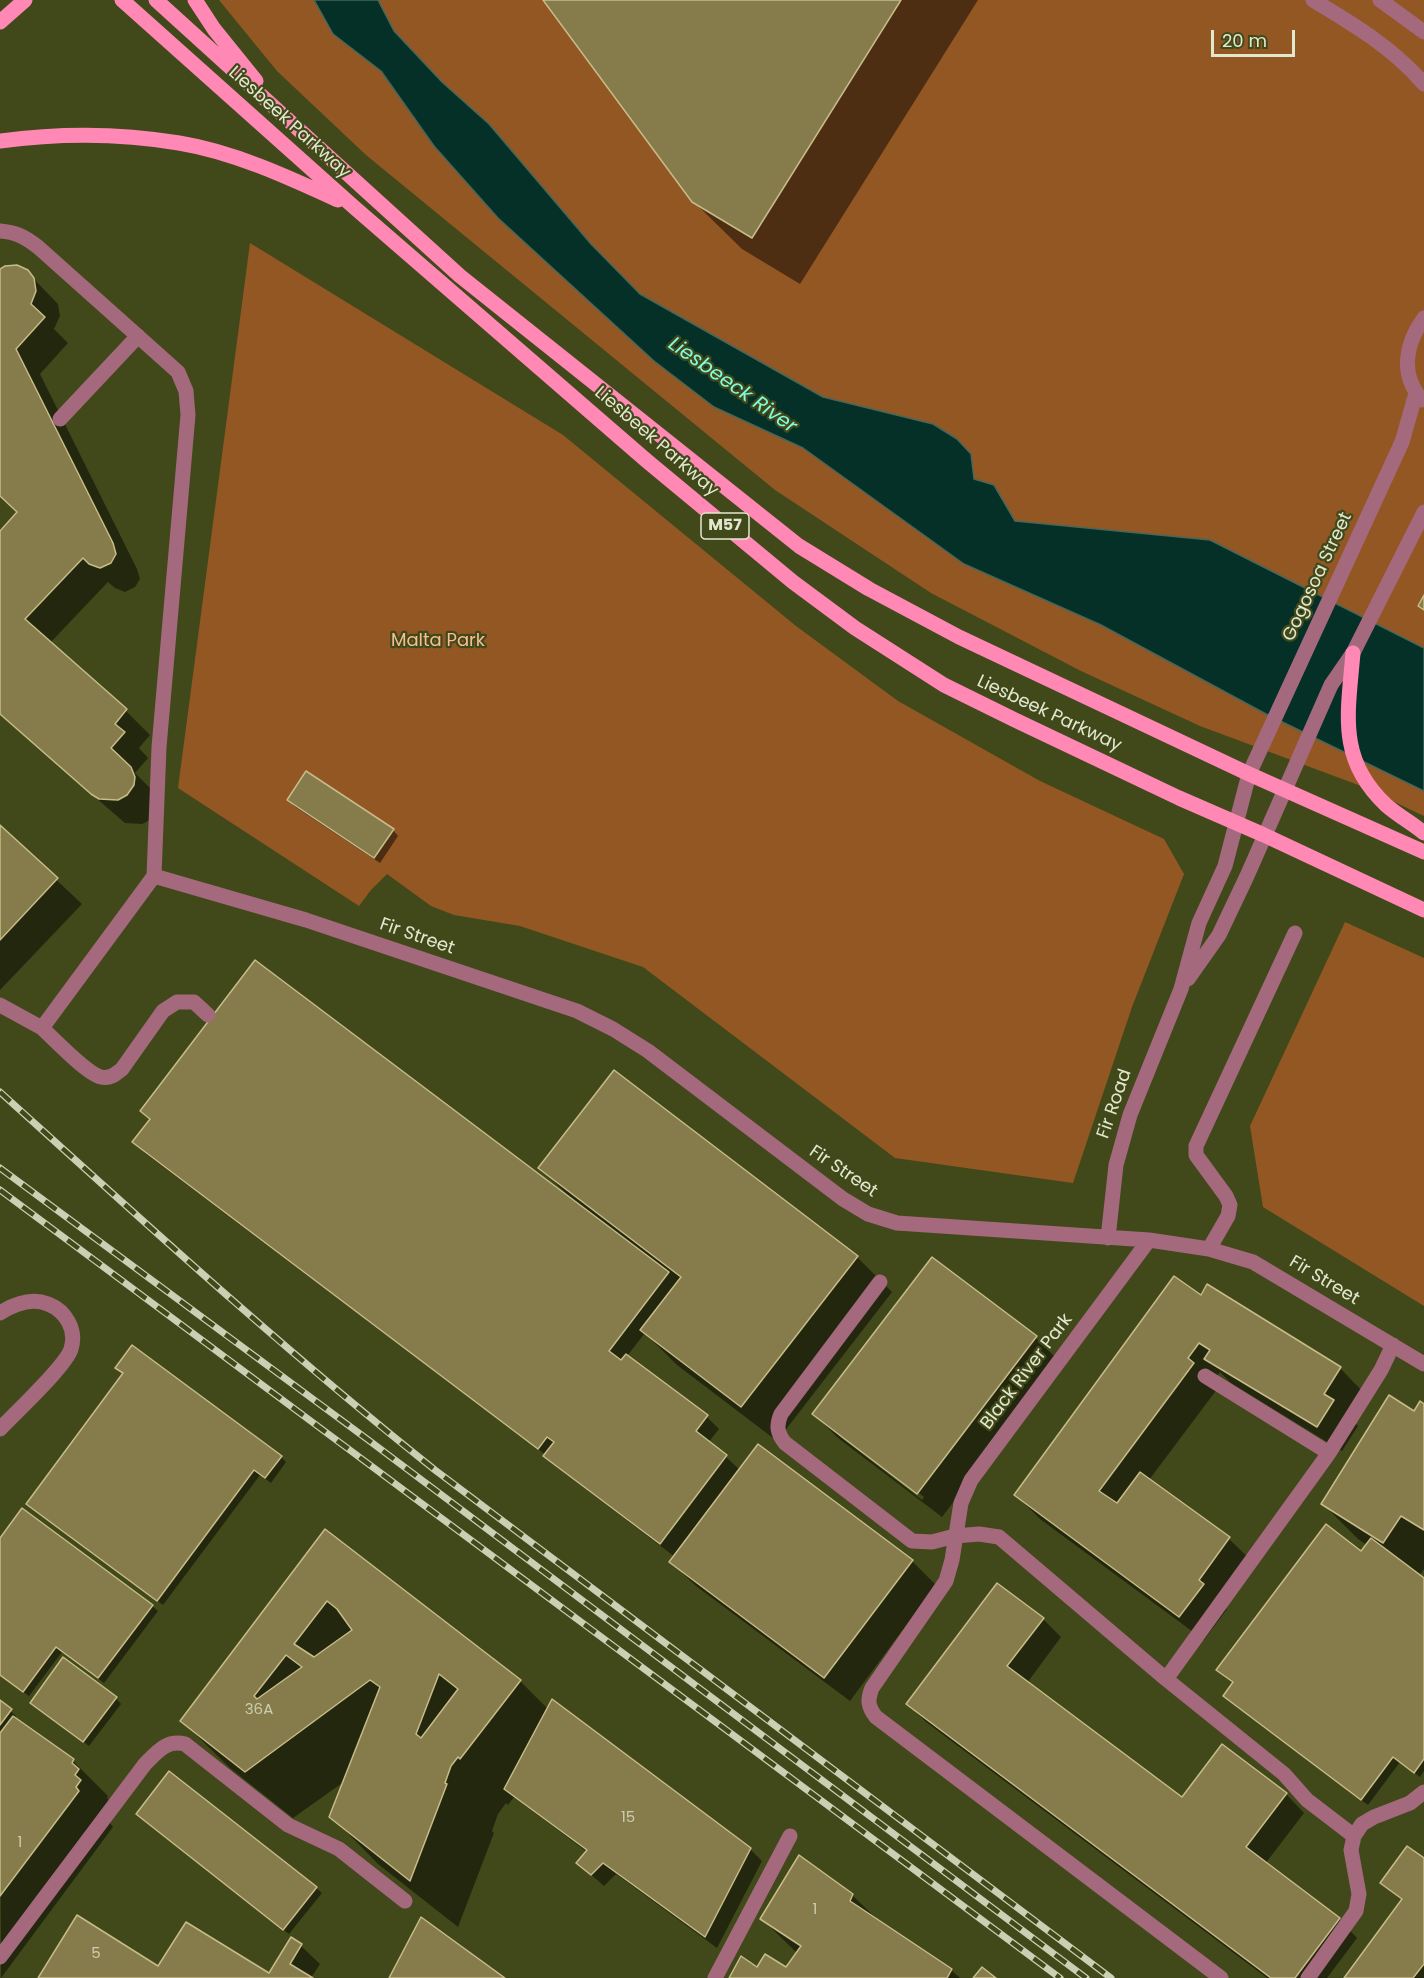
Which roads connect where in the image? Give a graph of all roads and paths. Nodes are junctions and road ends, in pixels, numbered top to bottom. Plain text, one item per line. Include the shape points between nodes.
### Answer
1 (25, 0) edge
2 (122, 0) edge
3 (156, 0) edge
4 (195, 0) edge
5 (1313, 0) edge
6 (1380, 0) edge
7 (0, 22) edge
8 (1424, 32) edge
9 (1424, 84) edge
10 (292, 124) junction
11 (0, 141) edge
12 (355, 208) junction
13 (0, 231) edge
14 (1424, 318) edge
15 (138, 336) junction
16 (1420, 398) edge
17 (60, 419) dead end
18 (1424, 512) edge
19 (1353, 653) junction
20 (1249, 774) junction
21 (1284, 789) junction
22 (1236, 824) junction
23 (1424, 833) edge
24 (1264, 835) junction
25 (1424, 852) edge
26 (154, 876) junction
27 (1424, 910) edge
28 (1295, 933) dead end
29 (1181, 989) junction
30 (0, 1005) edge
31 (207, 1014) dead end
32 (42, 1028) junction
33 (1108, 1238) junction
34 (1149, 1240) junction
35 (1209, 1249) junction
36 (880, 1282) dead end
37 (0, 1313) edge
38 (1394, 1345) junction
39 (1424, 1364) edge
40 (1205, 1377) dead end
41 (0, 1429) edge
42 (1329, 1453) junction
43 (955, 1536) junction
44 (1166, 1679) junction
45 (1424, 1792) edge
46 (790, 1836) dead end
47 (1353, 1836) junction
48 (405, 1901) dead end
49 (0, 1957) edge
50 (715, 1978) edge
51 (1221, 1978) edge
52 (1308, 1978) edge

1 - 7 main road
2 - 12 main road, Liesbeek Parkway / M57
3 - 10 main road, Liesbeek Parkway / M57
4 - 10 main road
5 - 9 street via 1386,47
6 - 8 street
10 - 20 main road, Liesbeek Parkway / M57 via 460,276 799,546 959,637
11 - 12 main road via 97,135 180,143 253,164
12 - 22 main road, Liesbeek Parkway / M57 via 647,461 855,628 944,685
13 - 15 street via 26,237
14 - 16 street via 1407,352 1408,374
15 - 17 street
15 - 26 street via 178,372 188,409 159,747
16 - 20 street, Gogosoa Street
18 - 19 street
19 - 21 street via 1330,685
19 - 23 main road via 1347,725 1356,765 1375,794
20 - 21 main road, Liesbeek Parkway / M57
20 - 22 street, Fir Road
21 - 24 street, Fir Road
21 - 25 main road, Liesbeek Parkway / M57
22 - 24 main road, Liesbeek Parkway / M57
22 - 29 street, Fir Road via 1225,866 1199,923
24 - 27 main road, Liesbeek Parkway / M57
24 - 29 street, Fir Road via 1219,935
26 - 32 street
26 - 33 street, Fir Street via 306,920 577,1011 648,1051 868,1214 897,1223
28 - 35 street via 1196,1146 1196,1155 1230,1205
29 - 33 street, Fir Road via 1130,1115 1116,1166
30 - 32 street
31 - 32 street via 194,1002 177,1002 164,1011 113,1076 101,1077 91,1072
33 - 34 street, Fir Street
34 - 35 street, Fir Street
34 - 43 street, Black River Park via 971,1480
35 - 38 street, Fir Street via 1253,1262
36 - 43 street via 781,1414 778,1435 912,1540 932,1542
37 - 41 street via 30,1300 49,1304 67,1318 74,1332 71,1351
38 - 39 street, Fir Street
38 - 42 street
40 - 42 street
42 - 44 street
43 - 44 street via 999,1537
43 - 51 street, Black River Park via 946,1581 872,1688 869,1709
44 - 47 street via 1284,1774 1308,1800
45 - 47 street via 1410,1803 1362,1824
46 - 50 street
47 - 52 street via 1351,1850 1359,1893 1356,1911
48 - 49 street via 339,1849 288,1825 185,1744 177,1742 164,1746 145,1764

